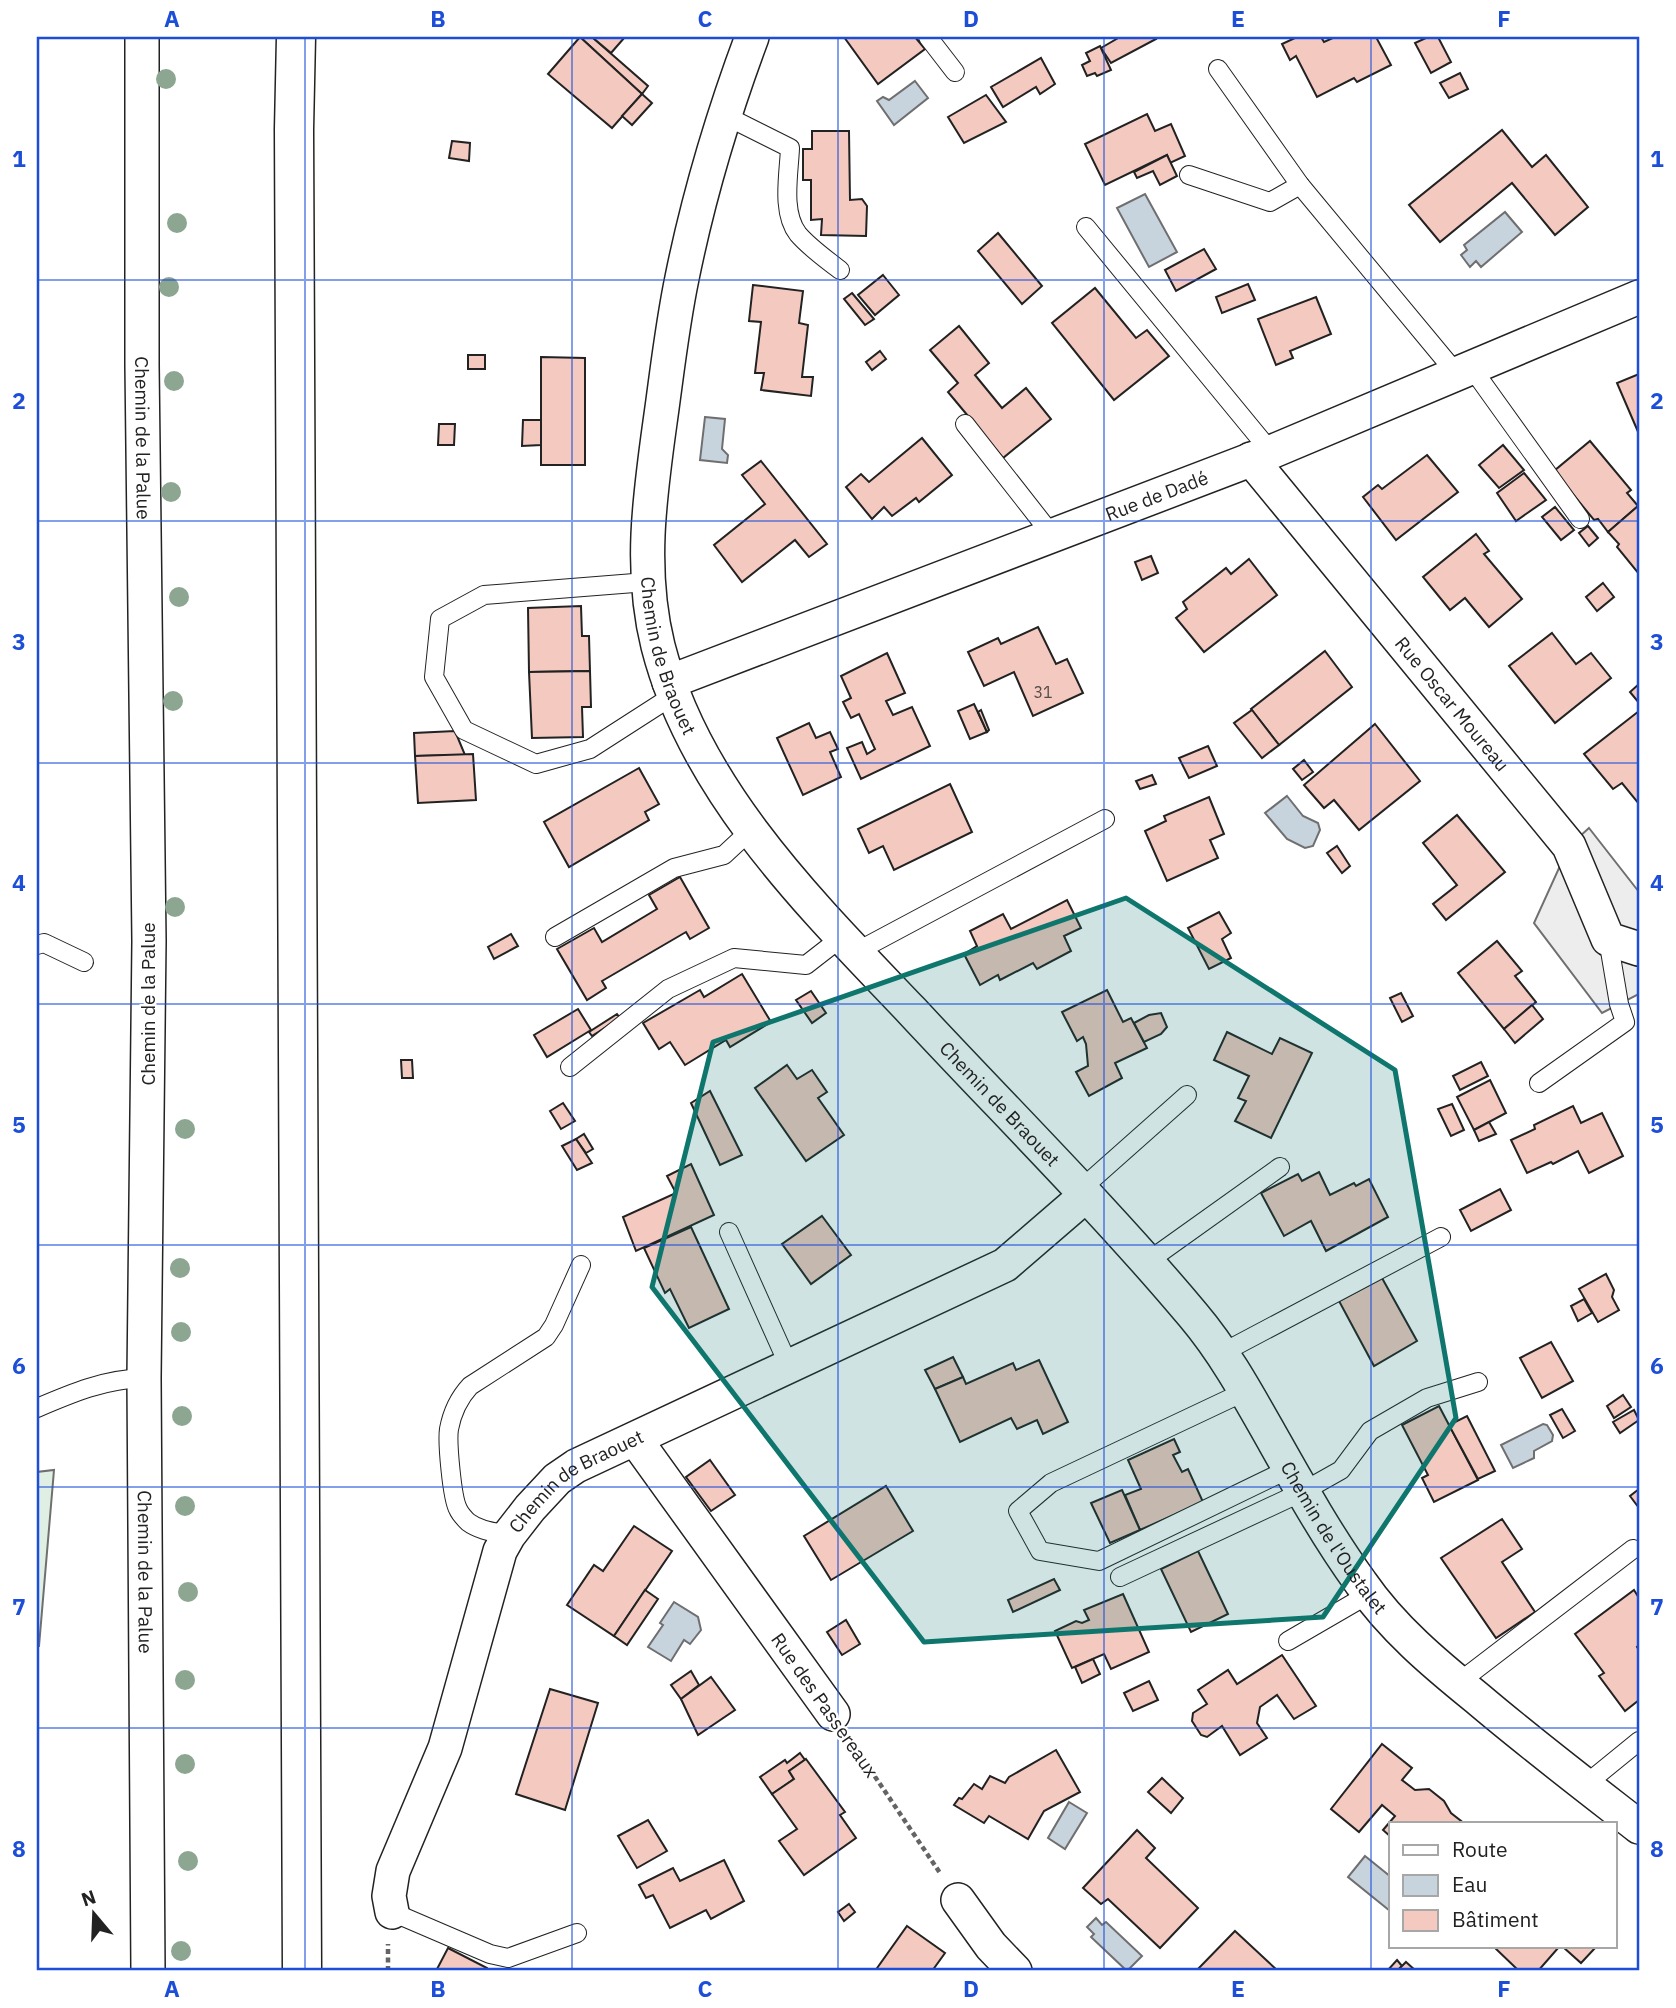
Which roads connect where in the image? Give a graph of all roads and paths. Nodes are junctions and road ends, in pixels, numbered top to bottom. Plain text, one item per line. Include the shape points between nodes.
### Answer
1 (142, 37) edge
2 (294, 37) edge
3 (752, 37) edge
4 (928, 37) edge
5 (1218, 69) dead end
6 (955, 72) dead end
7 (726, 116) junction
8 (1189, 175) dead end
9 (1300, 185) junction
10 (1086, 227) dead end
11 (840, 270) dead end
12 (1639, 297) edge
13 (1464, 370) junction
14 (965, 424) dead end
15 (1261, 455) junction
16 (1580, 519) dead end
17 (1052, 535) junction
18 (647, 582) junction
19 (672, 689) junction
20 (1105, 819) dead end
21 (752, 829) junction
22 (555, 937) dead end
23 (1608, 939) junction
24 (849, 944) junction
25 (37, 945) edge
26 (1639, 950) edge
27 (84, 962) dead end
28 (570, 1067) dead end
29 (1539, 1083) dead end
30 (1187, 1094) dead end
31 (1280, 1167) dead end
32 (1083, 1193) junction
33 (729, 1233) dead end
34 (1441, 1237) dead end
35 (1147, 1262) junction
36 (582, 1265) dead end
37 (1222, 1353) junction
38 (789, 1366) junction
39 (144, 1378) junction
40 (1478, 1382) dead end
41 (1246, 1391) junction
42 (37, 1408) edge
43 (635, 1439) junction
44 (1296, 1480) junction
45 (509, 1535) junction
46 (1633, 1549) dead end
47 (1120, 1577) dead end
48 (1369, 1594) junction
49 (1288, 1641) dead end
50 (1458, 1683) junction
51 (833, 1714) joint
52 (1639, 1741) edge
53 (1585, 1786) junction
54 (1639, 1827) edge
55 (958, 1900) joint
56 (392, 1912) joint
57 (577, 1933) dead end
58 (148, 1971) edge
59 (302, 1971) edge
60 (1015, 1971) edge

1 - 39 street, Chemin de la Palue via 149,928
2 - 59 main road
3 - 7 street, Chemin de Braouet
4 - 6 lane
5 - 9 lane
7 - 11 lane via 790,148 791,222 807,243
7 - 18 street, Chemin de Braouet via 681,279 650,493
8 - 9 lane via 1270,202
9 - 13 lane
10 - 15 lane
12 - 13 street, Rue de Dadé
13 - 15 street, Rue de Dadé
13 - 16 lane
14 - 17 lane
15 - 17 street, Rue de Dadé
15 - 23 street, Rue Oscar Moureau via 1569,846
17 - 19 street, Rue de Dadé
18 - 19 street, Chemin de Braouet via 652,621
18 - 19 lane via 484,595 440,619 434,677 464,730 536,764 590,749
19 - 21 street, Chemin de Braouet via 707,763
20 - 24 lane
21 - 22 lane via 724,855 674,868
21 - 24 street, Chemin de Braouet
23 - 26 street
23 - 29 lane via 1625,1022
24 - 28 lane via 806,965 734,958 668,989
24 - 32 street, Chemin de Braouet
25 - 27 lane via 44,943
30 - 32 lane
31 - 35 lane
32 - 35 street, Chemin de l'Oustalet
32 - 38 street, Chemin de Braouet via 1005,1265
33 - 38 lane
34 - 37 lane
35 - 37 street, Chemin de l'Oustalet
36 - 45 lane via 546,1337 470,1386 452,1418 449,1432 458,1509 478,1529
37 - 41 street, Chemin de l'Oustalet
38 - 43 street, Chemin de Braouet
39 - 42 lane via 102,1383
39 - 58 street, Chemin de la Palue
40 - 44 lane via 1427,1398 1370,1431 1341,1470
41 - 44 street, Chemin de l'Oustalet
41 - 44 lane via 1051,1483 1018,1511 1040,1551 1099,1561
43 - 45 street, Chemin de Braouet via 556,1479
43 - 51 street, Rue des Passereaux
44 - 47 lane
44 - 48 street, Chemin de l'Oustalet
45 - 56 street, Chemin de Braouet via 500,1551 446,1748 393,1871 388,1896
46 - 50 lane
48 - 49 lane
48 - 50 street, Chemin de l'Oustalet via 1406,1636
50 - 53 street, Chemin de l'Oustalet
51 - 55 path, Rue des Passereaux
52 - 53 lane
53 - 54 street, Chemin de l'Oustalet
55 - 60 street
56 - 57 lane via 508,1958

